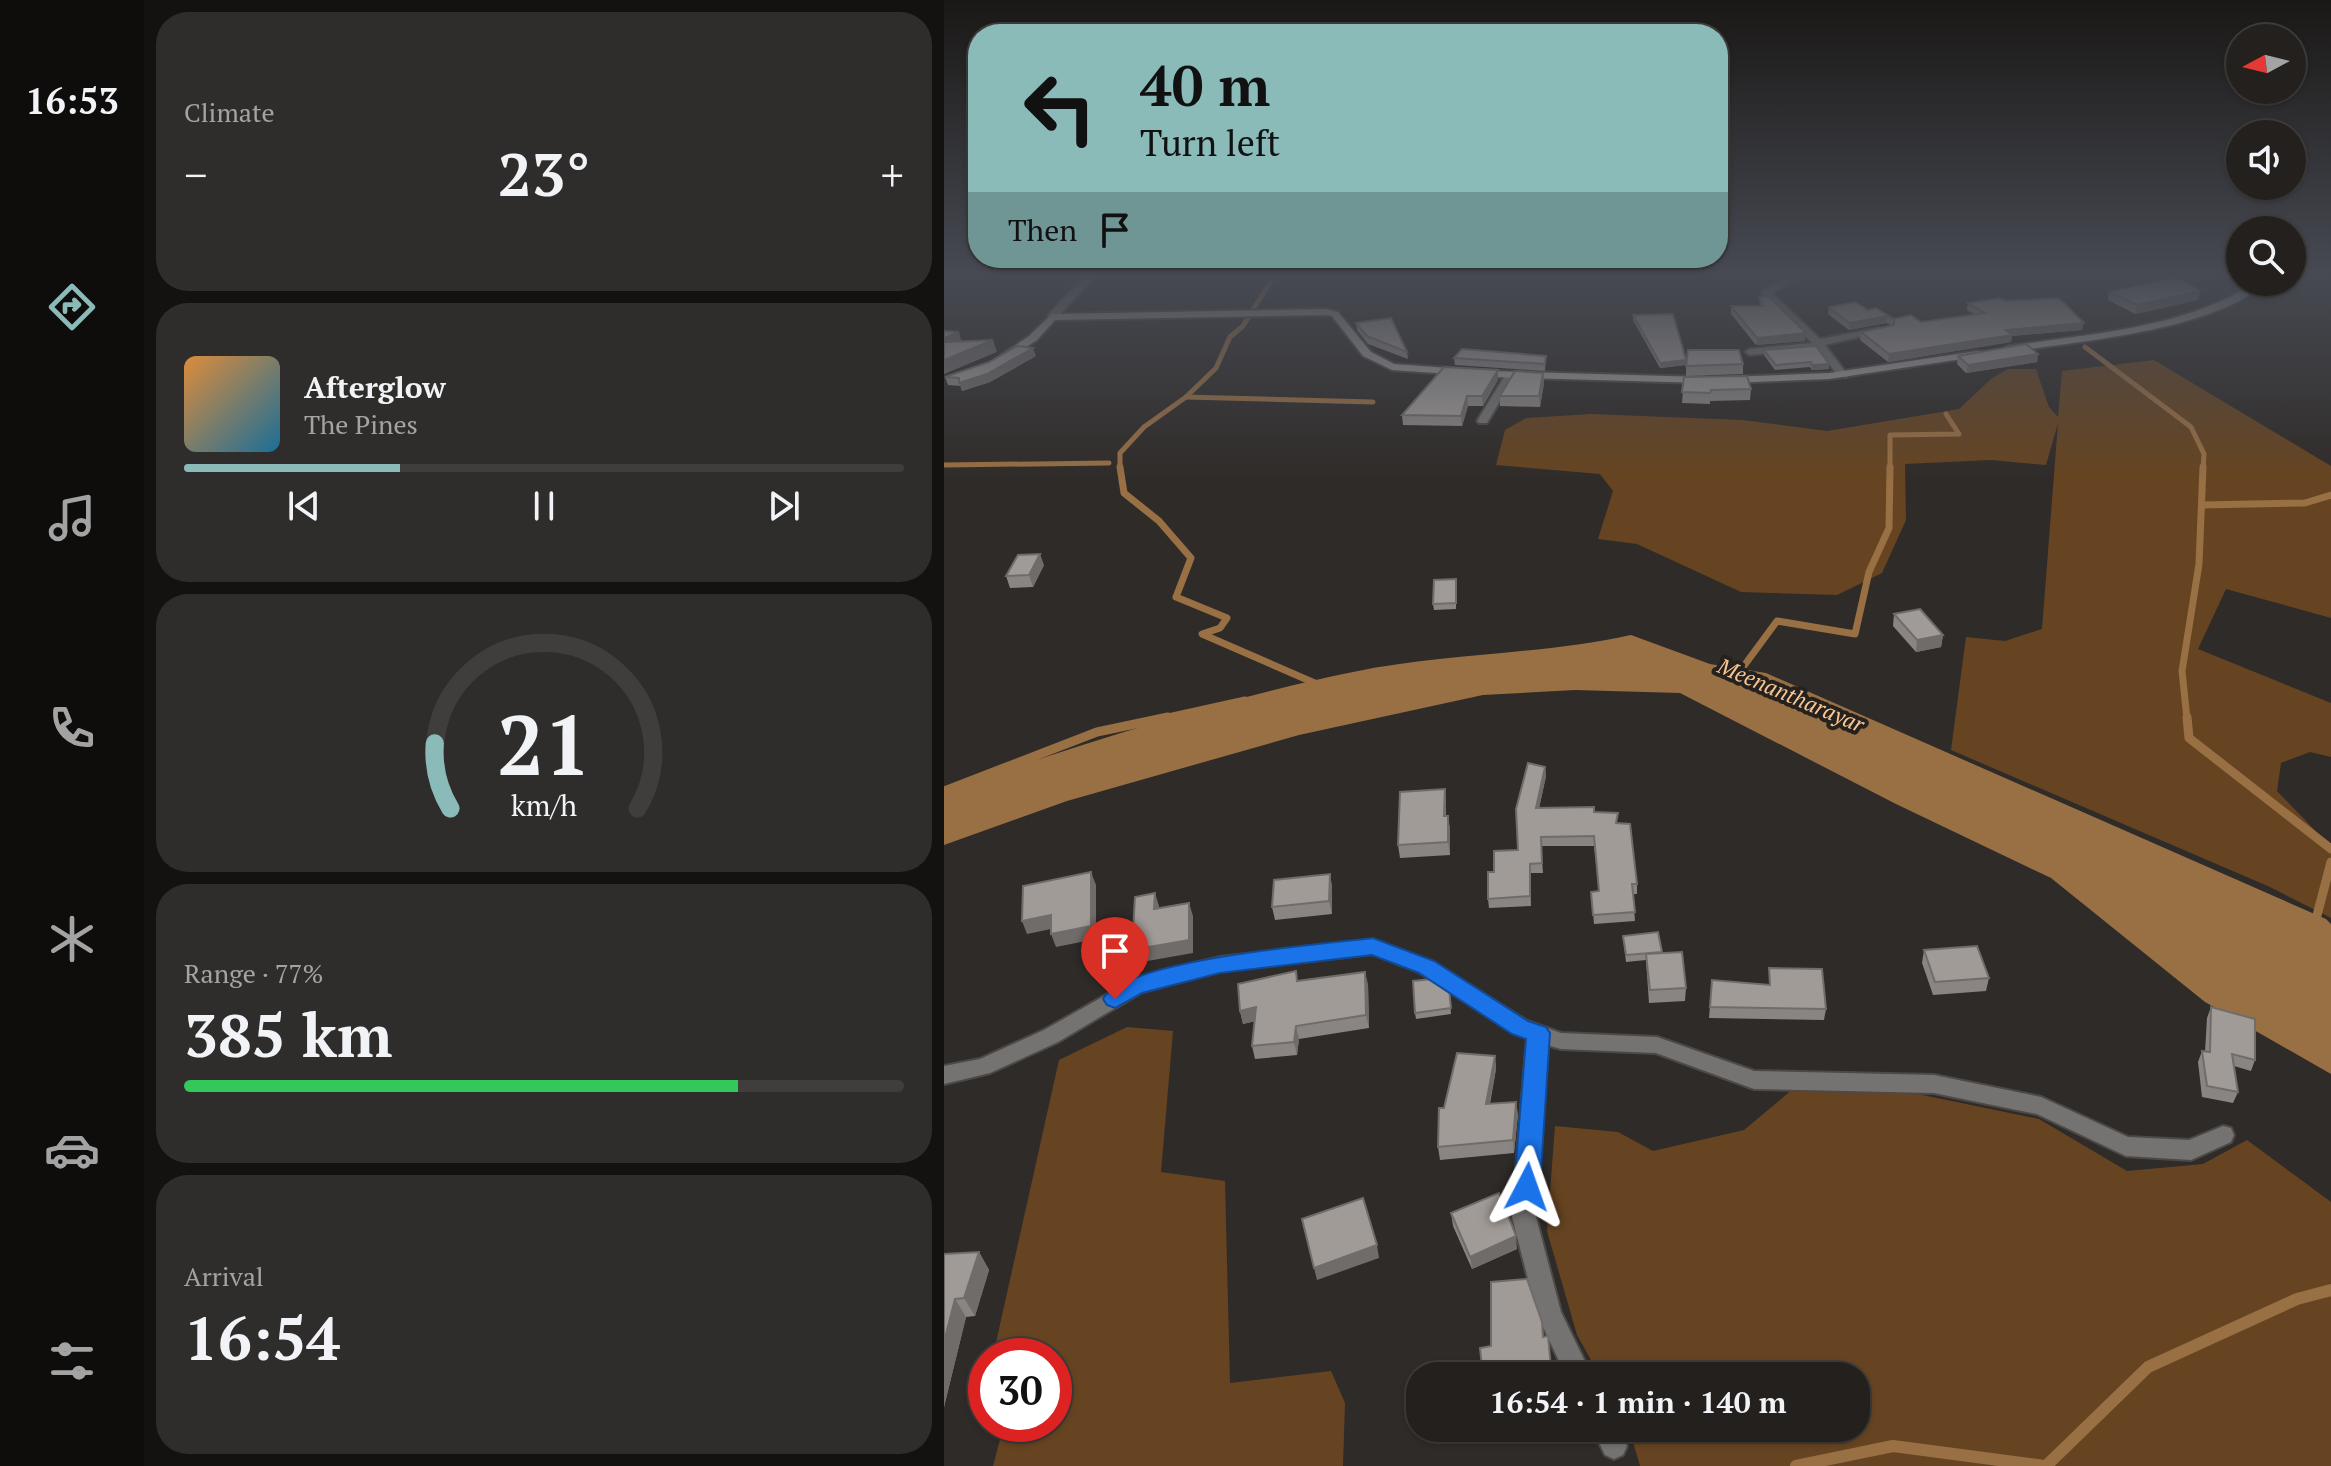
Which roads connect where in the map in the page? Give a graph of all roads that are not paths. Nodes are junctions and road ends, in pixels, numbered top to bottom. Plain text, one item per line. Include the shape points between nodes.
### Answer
1 (1022, 344) edge
2 (1359, 344) edge
3 (1815, 344) edge
4 (1819, 344) edge
5 (2031, 344) edge
6 (1750, 352) dead end
7 (992, 363) edge
8 (1511, 374) junction
9 (1843, 375) junction
10 (1483, 421) dead end
11 (1538, 1033) junction
12 (944, 1075) edge
13 (2223, 1135) dead end
14 (1572, 1362) edge

1 - 7 main road
2 - 8 main road via 1392,367
3 - 6 street
4 - 9 street
5 - 9 main road
8 - 9 main road via 1764,380
8 - 10 street
11 - 12 street via 1426,967 1373,947 1220,964 1136,986 1051,1036 983,1067
11 - 13 street via 1561,1041 1657,1045 1754,1080 1934,1084 2041,1106 2126,1146 2191,1150
11 - 14 street via 1524,1217 1549,1314

